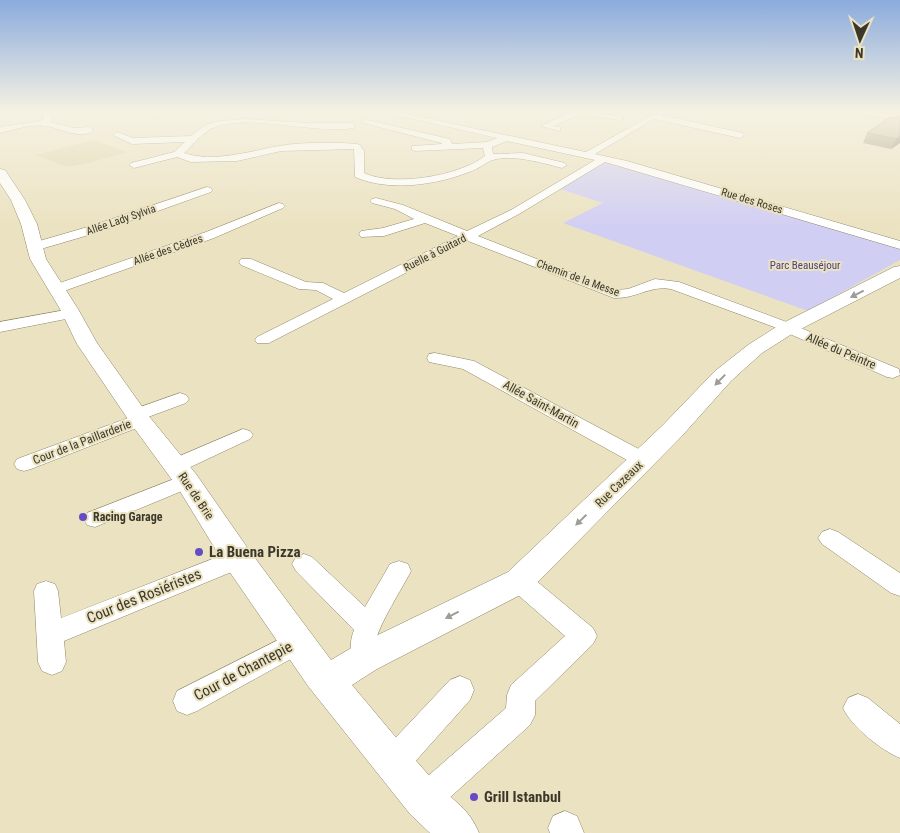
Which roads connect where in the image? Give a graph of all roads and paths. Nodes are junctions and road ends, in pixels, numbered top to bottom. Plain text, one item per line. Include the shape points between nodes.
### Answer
1 (183, 150) edge
2 (273, 150) edge
3 (358, 150) edge
4 (486, 150) edge
5 (563, 150) edge
6 (596, 150) edge
7 (179, 154) junction
8 (587, 155) junction
9 (490, 157) junction
10 (603, 159) junction
11 (134, 165) dead end
12 (562, 165) dead end
13 (0, 173) edge
14 (207, 190) dead end
15 (376, 202) dead end
16 (279, 206) dead end
17 (425, 219) junction
18 (365, 234) dead end
19 (468, 236) junction
20 (900, 246) edge
21 (34, 247) junction
22 (246, 262) dead end
23 (900, 271) edge
24 (56, 289) junction
25 (345, 299) junction
26 (71, 314) junction
27 (0, 327) edge
28 (788, 328) junction
29 (263, 340) dead end
30 (435, 358) dead end
31 (893, 373) dead end
32 (180, 399) dead end
33 (138, 417) junction
34 (243, 435) dead end
35 (643, 460) junction
36 (24, 464) dead end
37 (181, 474) junction
38 (95, 520) dead end
39 (830, 538) dead end
40 (238, 559) junction
41 (304, 564) dead end
42 (399, 571) dead end
43 (519, 581) junction
44 (900, 586) edge
45 (46, 591) dead end
46 (368, 627) junction
47 (50, 634) junction
48 (298, 642) junction
49 (365, 658) junction
50 (52, 662) dead end
51 (326, 681) junction
52 (460, 690) dead end
53 (187, 700) dead end
54 (858, 708) dead end
55 (900, 743) edge
56 (394, 762) junction
57 (430, 816) edge
58 (458, 833) edge

1 - 7 street
2 - 7 street via 237,158 191,159
3 - 9 street via 359,175 379,182 449,176 483,163
4 - 9 street
5 - 8 street
6 - 8 street
7 - 11 street
8 - 10 street
9 - 12 street via 524,156
10 - 19 street, Ruelle à Guitard
10 - 20 street, Rue des Roses
13 - 21 street, Rue de Brie via 18,200 29,224
14 - 21 street, Allée Lady Sylvia via 94,230
15 - 17 street, Chemin de la Messe via 399,207
16 - 24 street, Allée des Cèdres via 210,235
17 - 18 street via 384,232
17 - 19 street, Chemin de la Messe
19 - 25 street, Ruelle à Guitard
19 - 28 street, Chemin de la Messe via 614,294 625,295 648,283 662,282
21 - 24 street, Rue de Brie
22 - 25 street via 304,286 318,286
23 -> 28 street, Rue Cazeaux
24 - 26 street, Rue de Brie
25 - 29 street, Ruelle à Guitard
26 - 27 street
26 - 33 street, Rue de Brie via 87,344
28 - 31 street, Allée du Peintre
28 -> 35 street, Rue Cazeaux via 755,349 723,376
30 - 35 street, Allée Saint-Martin via 468,364
32 - 33 street, Cour de la Paillarderie
33 - 36 street, Cour de la Paillarderie
33 - 37 street, Rue de Brie
34 - 37 street
35 -> 43 street, Rue Cazeaux
37 - 38 street
37 - 40 street, Rue de Brie
39 - 44 street
40 - 47 street, Cour des Rosiéristes
40 - 48 street, Rue de Brie
41 - 46 street
42 - 46 street
43 -> 49 street, Rue Cazeaux
43 - 57 street via 584,636 521,695 520,715
45 - 47 street
46 - 49 street via 363,641
47 - 50 street
48 - 51 street, Rue de Brie
48 - 53 street, Cour de Chantepie
49 - 51 street, Rue Cazeaux
51 - 56 street, Rue de Brie
52 - 56 street
54 - 55 street
56 - 57 street, Rue de Brie
57 - 58 street, Rue de Brie via 449,822

